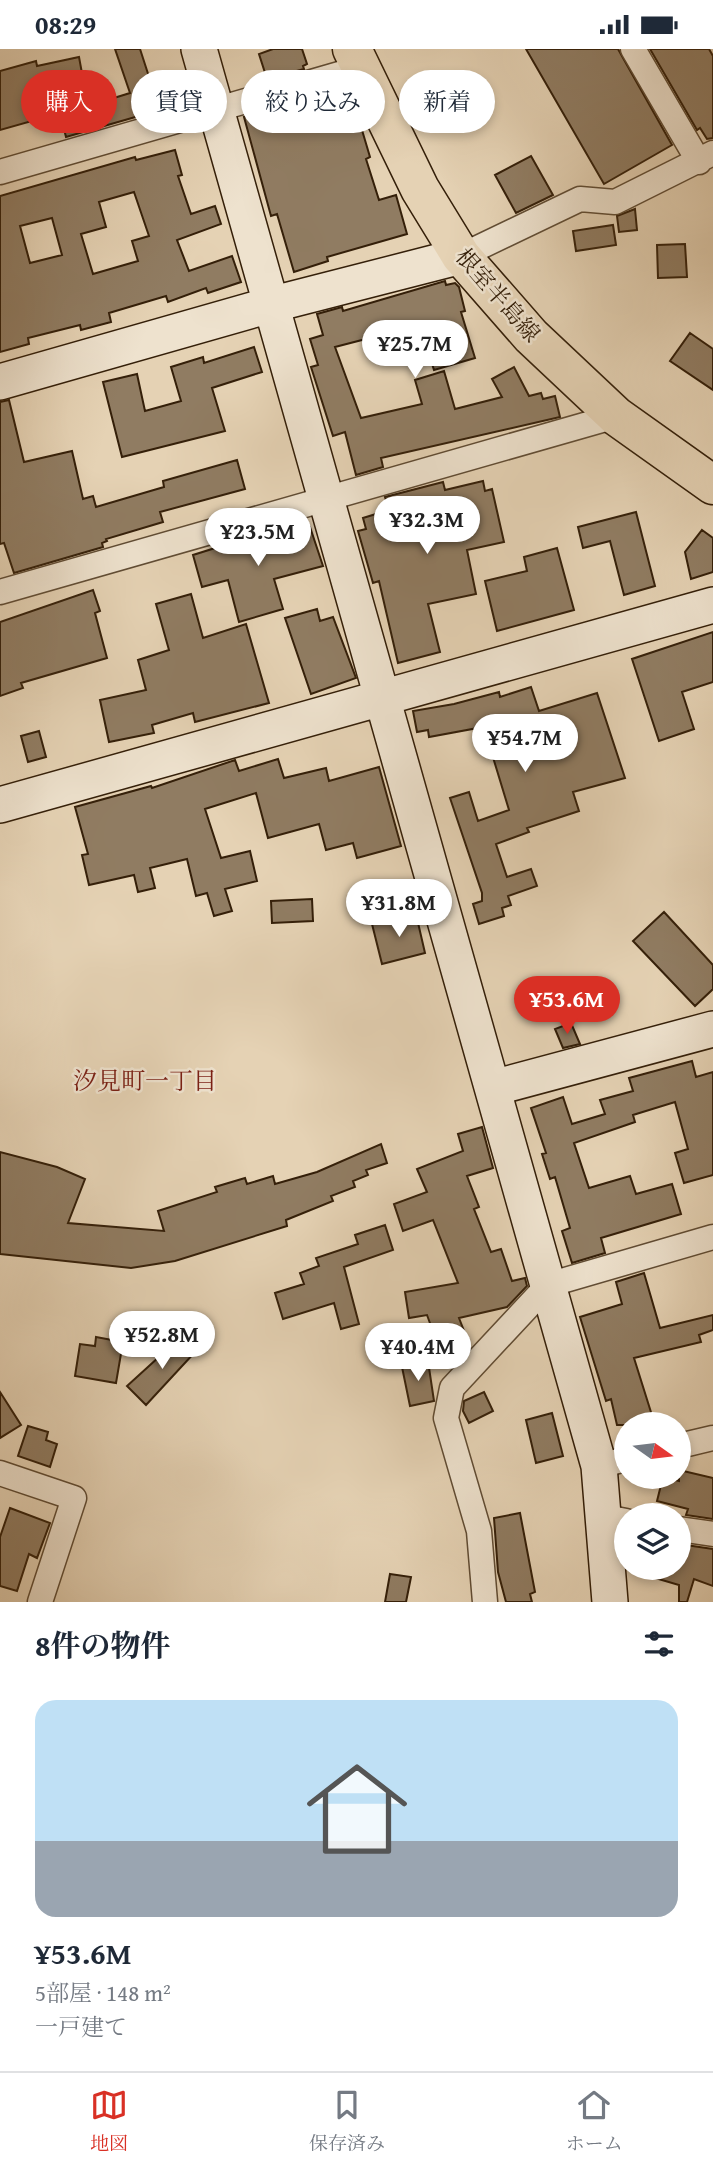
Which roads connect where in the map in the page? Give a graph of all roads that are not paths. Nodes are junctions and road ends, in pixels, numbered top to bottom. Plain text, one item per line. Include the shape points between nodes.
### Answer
1 (199, 49) edge
2 (633, 49) edge
3 (356, 58) edge
4 (205, 70) edge
5 (227, 106) edge
6 (136, 133) edge
7 (222, 133) edge
8 (706, 157) edge
9 (0, 172) edge
10 (461, 256) junction
11 (270, 305) junction
12 (0, 382) edge
13 (616, 416) junction
14 (713, 485) edge
15 (328, 500) junction
16 (0, 592) edge
17 (713, 605) edge
18 (382, 697) junction
19 (0, 805) edge
20 (713, 1029) edge
21 (493, 1088) junction
22 (713, 1237) edge
23 (548, 1285) junction
24 (713, 1438) edge
25 (691, 1443) edge
26 (613, 1462) edge
27 (0, 1472) edge
28 (615, 1503) edge
29 (691, 1531) edge
30 (713, 1534) edge
31 (614, 1547) edge
32 (40, 1602) edge
33 (485, 1602) edge
34 (610, 1602) edge

1 - 4 street
2 - 8 street
3 - 5 street
3 - 10 main road, 根室半島線 via 420,189
6 - 9 street
7 - 11 street
8 - 10 street via 615,202 580,199
10 - 11 street
10 - 13 main road, 根室半島線 via 531,336
11 - 12 street
11 - 15 street
13 - 14 main road, 根室半島線
13 - 15 street
15 - 16 street
15 - 18 street
17 - 18 street
18 - 19 street
18 - 21 street
20 - 21 street
21 - 23 street
22 - 23 street
23 - 26 street
23 - 33 street via 452,1388 446,1418 480,1531
24 - 25 street
26 - 28 street
27 - 32 street via 74,1499
29 - 30 street
31 - 34 street

